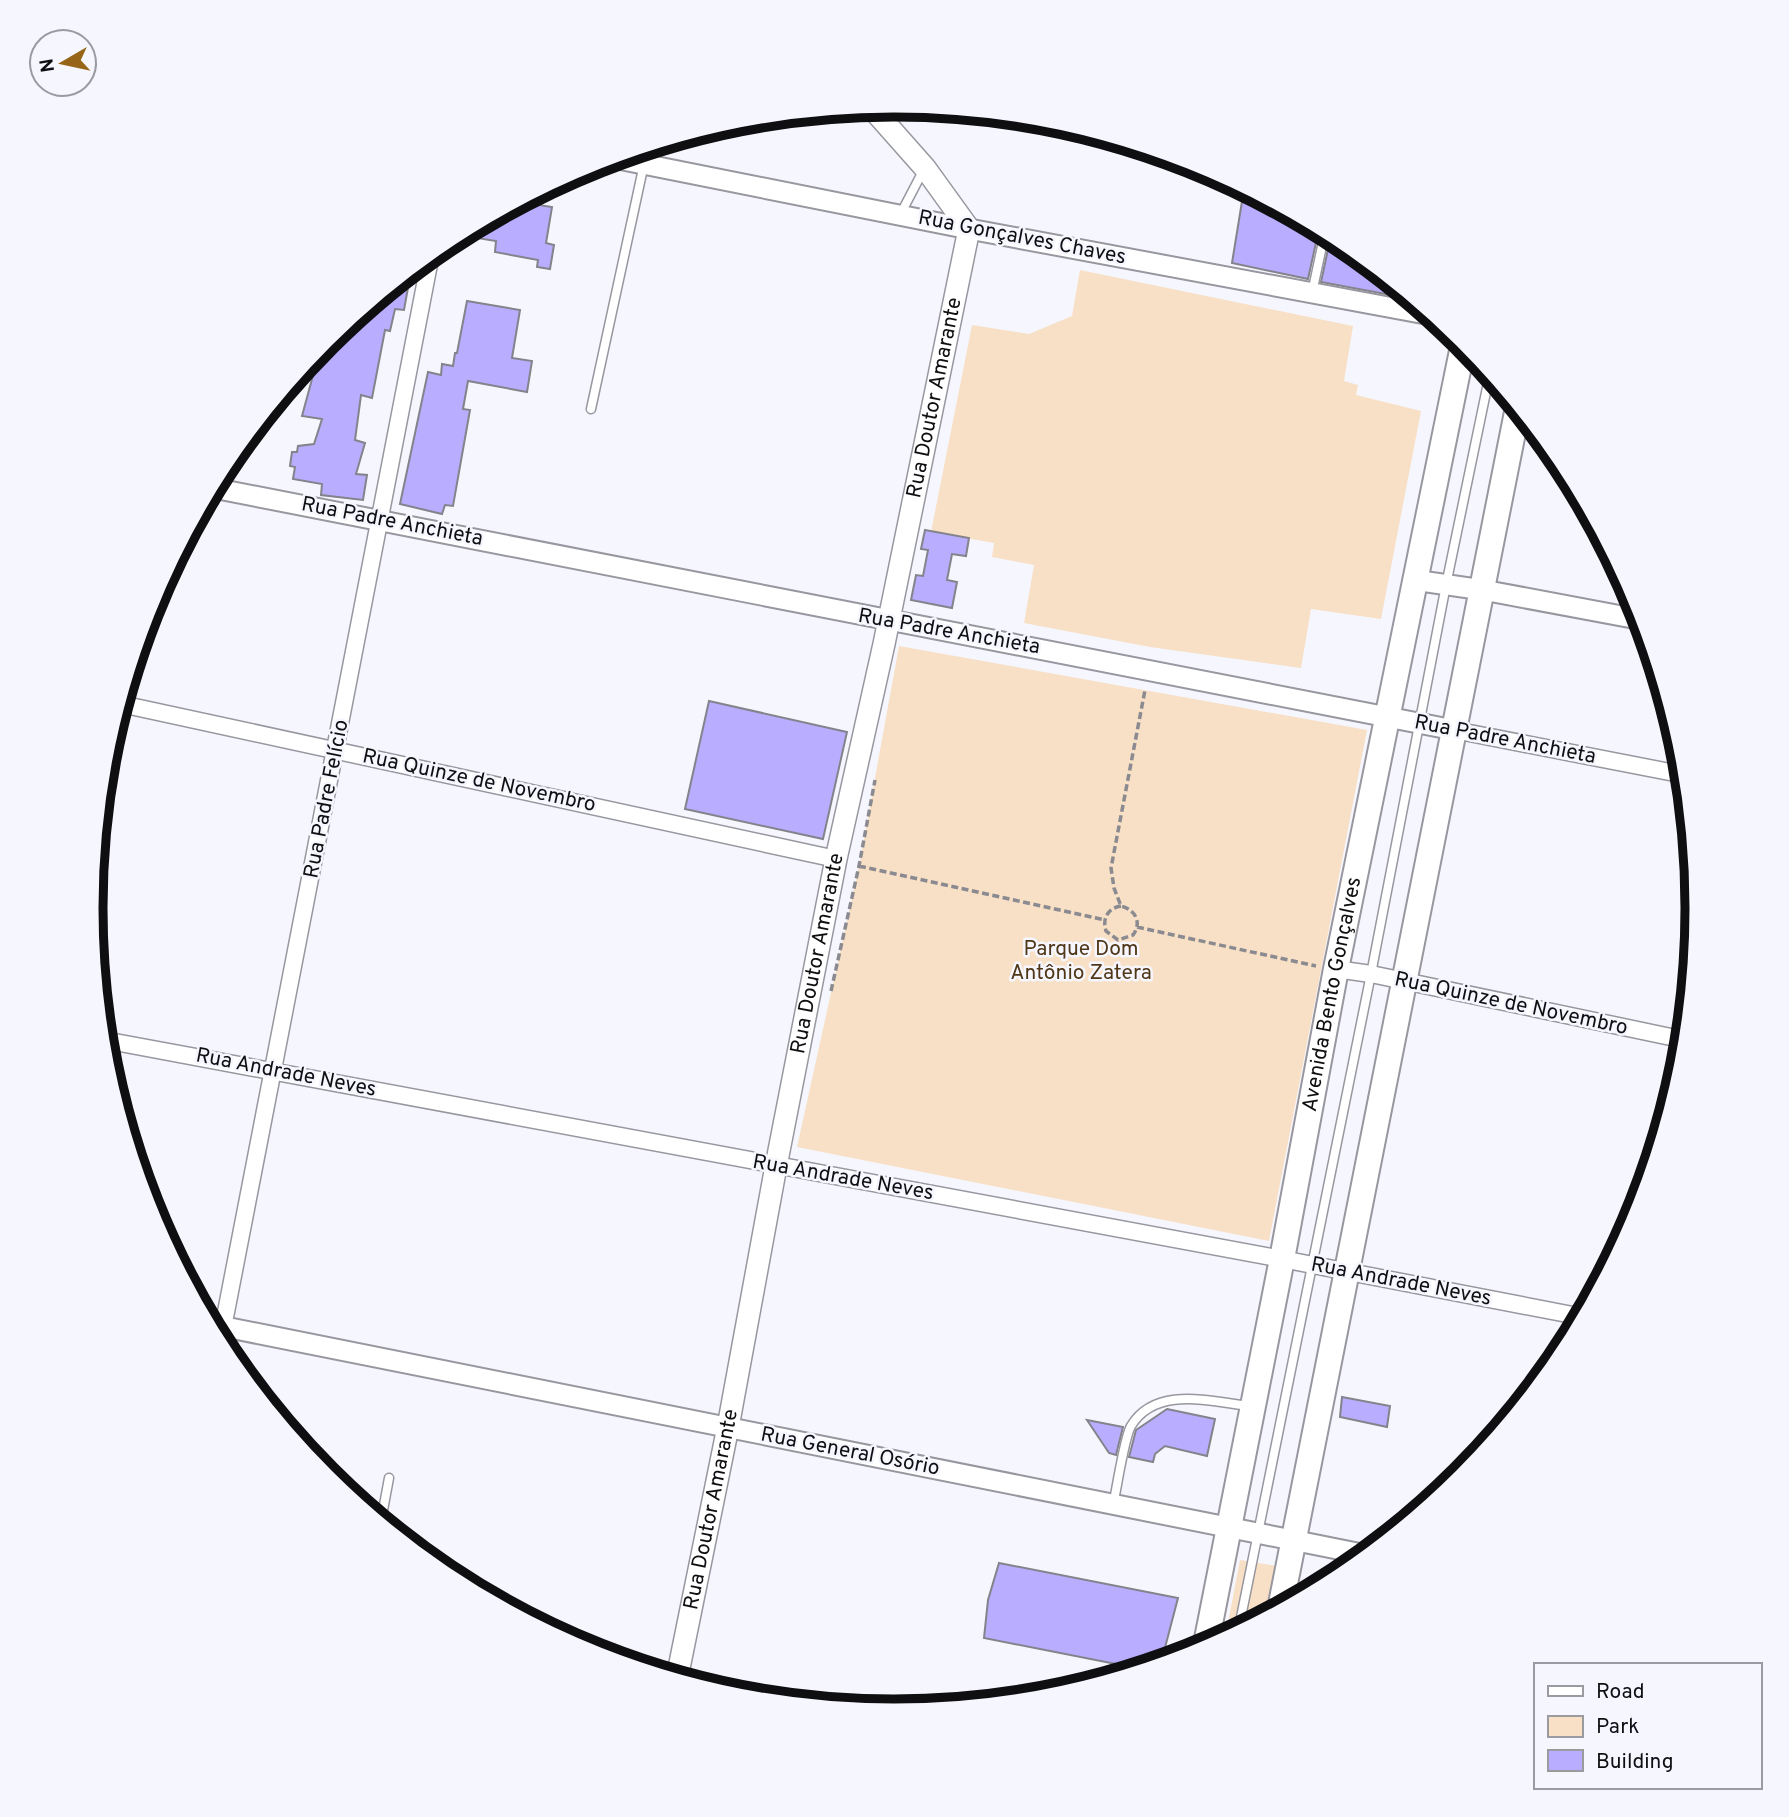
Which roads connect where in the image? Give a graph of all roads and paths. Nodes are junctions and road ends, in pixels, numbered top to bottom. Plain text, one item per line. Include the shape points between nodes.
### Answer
1 (880, 118) edge
2 (633, 162) edge
3 (644, 164) junction
4 (925, 168) junction
5 (900, 215) junction
6 (970, 229) junction
7 (1323, 244) edge
8 (428, 270) edge
9 (1312, 293) junction
10 (1413, 312) edge
11 (1461, 356) edge
12 (1487, 385) edge
13 (591, 409) dead end
14 (1516, 419) edge
15 (224, 490) edge
16 (382, 520) junction
17 (1414, 580) junction
18 (1446, 585) junction
19 (1483, 590) junction
20 (1630, 618) edge
21 (888, 622) junction
22 (1144, 690) dead end
23 (130, 706) edge
24 (1387, 717) junction
25 (1419, 723) junction
26 (1454, 730) junction
27 (337, 750) junction
28 (877, 770) dead end
29 (1674, 773) edge
30 (836, 859) junction
31 (859, 866) junction
32 (1121, 906) junction
33 (1105, 920) junction
34 (1137, 927) junction
35 (1328, 968) junction
36 (1371, 974) junction
37 (1404, 982) junction
38 (830, 1000) dead end
39 (1675, 1038) edge
40 (115, 1042) edge
41 (273, 1070) junction
42 (776, 1166) junction
43 (1282, 1259) junction
44 (1312, 1265) junction
45 (1346, 1273) junction
46 (1573, 1315) edge
47 (220, 1321) edge
48 (227, 1333) edge
49 (1253, 1407) junction
50 (728, 1427) junction
51 (389, 1478) dead end
52 (1114, 1505) junction
53 (383, 1511) edge
54 (1229, 1528) junction
55 (1257, 1534) junction
56 (1294, 1541) junction
57 (1353, 1552) edge
58 (1282, 1598) edge
59 (1240, 1620) edge
60 (1208, 1635) edge
61 (679, 1670) edge

1 - 4 main road
2 - 3 street, Rua Gonçalves Chaves
3 - 5 street, Rua Gonçalves Chaves
3 - 13 lane
4 - 5 lane
4 - 6 main road
5 - 6 street, Rua Gonçalves Chaves
6 - 9 street, Rua Gonçalves Chaves
6 - 21 main road, Rua Doutor Amarante
7 - 9 lane
8 - 16 street, Rua Padre Felício
9 - 10 street, Rua Gonçalves Chaves
11 - 17 main road, Avenida Bento Gonçalves
12 - 18 lane
14 - 19 main road
15 - 16 street, Rua Padre Anchieta
16 - 21 street, Rua Padre Anchieta
16 - 27 street, Rua Padre Felício
17 - 18 street
17 - 24 main road, Avenida Bento Gonçalves
18 - 19 street
18 - 25 lane
19 - 20 street
19 - 26 main road
21 - 24 street, Rua Padre Anchieta
21 - 30 main road, Rua Doutor Amarante
22 - 32 path via 1111,868
23 - 27 street, Rua Quinze de Novembro
24 - 25 street, Rua Padre Anchieta
24 - 35 main road, Avenida Bento Gonçalves
25 - 26 street, Rua Padre Anchieta
25 - 36 lane
26 - 29 street, Rua Padre Anchieta
26 - 37 main road
27 - 30 street, Rua Quinze de Novembro
27 - 41 street, Rua Padre Felício
28 - 31 path
30 - 42 main road, Rua Doutor Amarante
31 - 33 path
31 - 38 path
32 - 33 path via 1111,910
32 - 34 path via 1136,915
33 - 34 path via 1106,931 1118,940 1128,938
34 - 35 path
35 - 36 street, Rua Quinze de Novembro
35 - 43 main road, Avenida Bento Gonçalves
36 - 37 street, Rua Quinze de Novembro
36 - 44 lane
37 - 39 street, Rua Quinze de Novembro
37 - 45 main road
40 - 41 street, Rua Andrade Neves
41 - 42 street, Rua Andrade Neves
41 - 47 street, Rua Padre Felício
42 - 43 street, Rua Andrade Neves
42 - 50 main road, Rua Doutor Amarante
43 - 44 street, Rua Andrade Neves
43 - 49 main road, Avenida Bento Gonçalves
44 - 45 street, Rua Andrade Neves
44 - 55 lane
45 - 46 street, Rua Andrade Neves
45 - 56 main road
48 - 50 street, Rua General Osório
49 - 52 lane via 1175,1399 1146,1409 1130,1428
49 - 54 main road, Avenida Bento Gonçalves
50 - 52 street, Rua General Osório
50 - 61 main road, Rua Doutor Amarante
51 - 53 lane
52 - 54 street, Rua General Osório
54 - 55 street, Rua General Osório
54 - 60 main road, Avenida Bento Gonçalves
55 - 56 street, Rua General Osório
55 - 59 lane
56 - 57 street, Rua General Osório
56 - 58 main road

